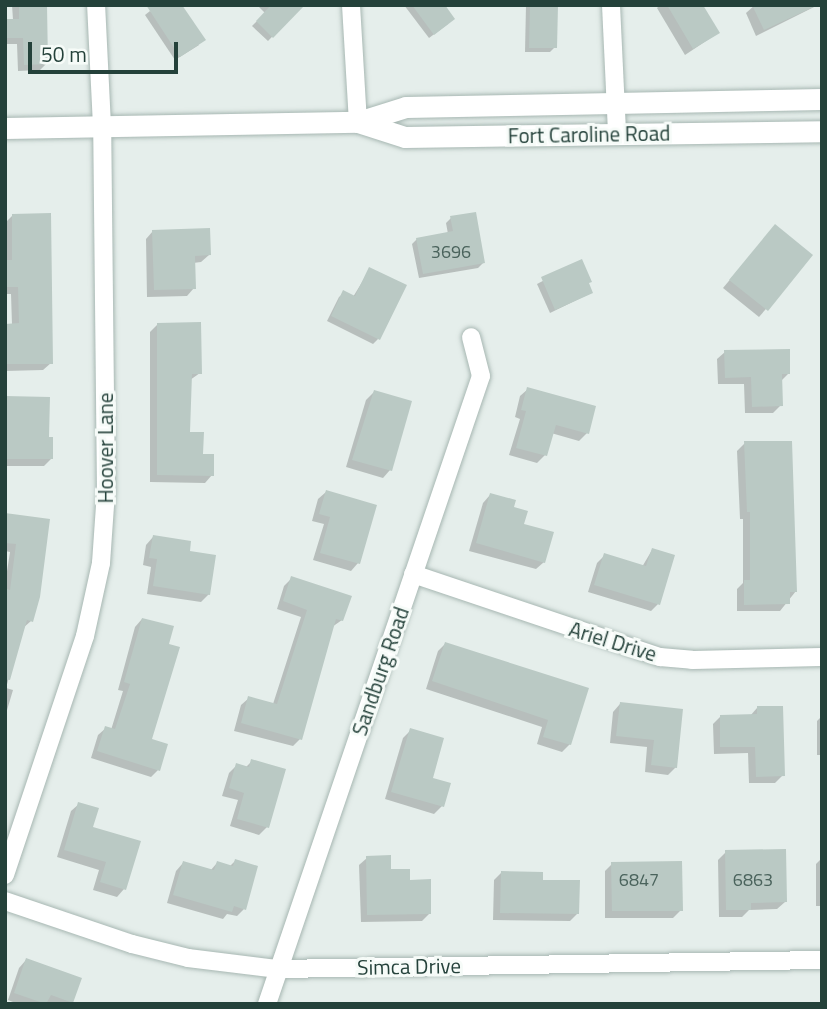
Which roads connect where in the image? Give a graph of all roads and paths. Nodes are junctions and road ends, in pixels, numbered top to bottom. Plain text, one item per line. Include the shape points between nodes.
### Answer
1 (96, 5) edge
2 (351, 5) edge
3 (611, 5) edge
4 (822, 99) edge
5 (616, 103) junction
6 (358, 122) junction
7 (102, 126) junction
8 (5, 128) edge
9 (822, 131) edge
10 (617, 134) junction
11 (471, 337) dead end
12 (413, 574) junction
13 (822, 657) edge
14 (5, 875) edge
15 (5, 901) edge
16 (822, 960) edge
17 (278, 969) junction
18 (267, 1004) edge

1 - 7 street, Hoover Lane
2 - 6 street
3 - 5 street
4 - 5 street, Fort Caroline Road
5 - 6 street, Fort Caroline Road via 406,107
5 - 10 street
6 - 7 street, Fort Caroline Road
6 - 10 street, Fort Caroline Road via 404,137
7 - 8 street, Fort Caroline Road
7 - 14 street, Hoover Lane via 106,492 101,563 85,636
9 - 10 street, Fort Caroline Road
11 - 12 street, Sandburg Road via 481,376
12 - 13 street, Ariel Drive via 660,657
12 - 17 street, Sandburg Road
15 - 17 street, Simca Drive via 188,958
16 - 17 street, Simca Drive
17 - 18 street, Sandburg Road

